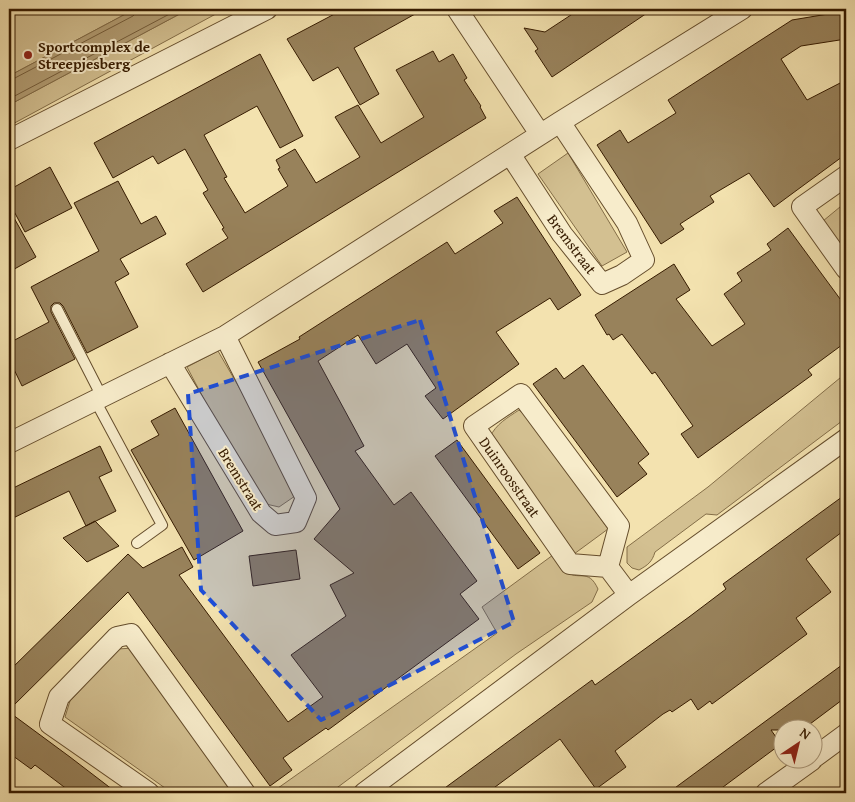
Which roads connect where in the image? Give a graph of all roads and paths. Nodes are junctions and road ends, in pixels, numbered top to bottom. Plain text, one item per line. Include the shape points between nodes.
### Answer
1 (267, 9) edge
2 (458, 9) edge
3 (742, 9) edge
4 (560, 122) junction
5 (540, 134) junction
6 (9, 140) edge
7 (510, 154) junction
8 (846, 176) edge
9 (846, 268) edge
10 (57, 309) dead end
11 (226, 336) junction
12 (170, 363) junction
13 (99, 398) junction
14 (846, 439) edge
15 (9, 443) edge
16 (137, 542) dead end
17 (608, 567) junction
18 (629, 595) junction
19 (846, 734) edge
20 (822, 752) edge
21 (797, 770) edge
22 (149, 793) edge
23 (246, 793) edge
24 (364, 793) edge
25 (766, 793) edge

1 - 6 street
2 - 5 street
3 - 4 street
4 - 5 street
4 - 7 street, Bremstraat via 627,224 644,260 622,275 602,284 562,234
5 - 7 street
7 - 11 street
8 - 9 street via 802,207
10 - 13 lane
11 - 12 street
11 - 12 street, Bremstraat via 306,498 296,522 275,525 261,513
12 - 13 street
13 - 15 street
13 - 16 lane via 162,525
14 - 18 street
17 - 17 street, Duinroosstraat via 619,526 521,394 474,426 570,564
17 - 18 street
18 - 24 street
19 - 20 street
21 - 25 street
22 - 23 street via 50,724 59,697 117,637 131,634

